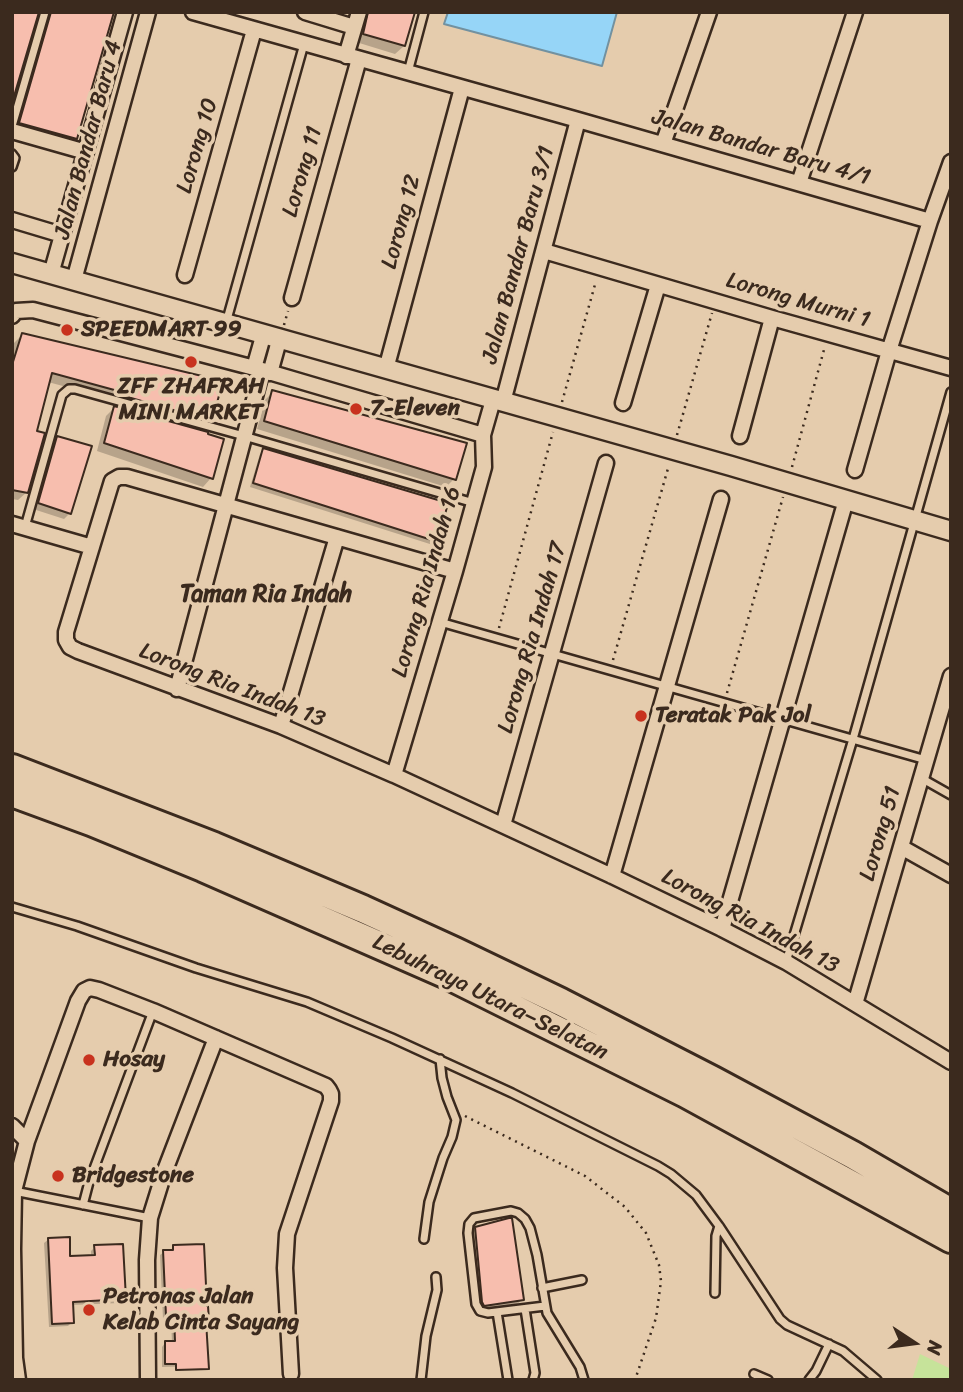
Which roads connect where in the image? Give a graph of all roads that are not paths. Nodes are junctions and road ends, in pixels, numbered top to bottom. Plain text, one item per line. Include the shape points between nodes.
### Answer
1 (45, 12) edge
2 (125, 12) edge
3 (148, 12) edge
4 (193, 12) edge
5 (305, 12) edge
6 (359, 12) edge
7 (424, 12) edge
8 (709, 12) edge
9 (855, 12) edge
10 (354, 27) junction
11 (254, 30) junction
12 (304, 44) junction
13 (352, 57) junction
14 (408, 72) junction
15 (462, 88) junction
16 (578, 120) junction
17 (12, 129) edge
18 (663, 144) junction
19 (86, 152) junction
20 (12, 154) edge
21 (951, 162) edge
22 (12, 167) edge
23 (799, 183) junction
24 (12, 220) edge
25 (930, 221) junction
26 (62, 235) junction
27 (544, 251) junction
28 (12, 263) edge
29 (51, 274) junction
30 (185, 275) dead end
31 (74, 281) junction
32 (658, 285) junction
33 (292, 298) road end
34 (12, 316) edge
35 (772, 318) junction
36 (226, 323) junction
37 (272, 335) junction
38 (889, 351) junction
39 (951, 368) edge
40 (387, 369) junction
41 (262, 370) junction
42 (951, 392) edge
43 (498, 401) junction
44 (623, 403) dead end
45 (483, 435) junction
46 (244, 436) junction
47 (740, 436) dead end
48 (606, 463) dead end
49 (855, 470) dead end
50 (722, 499) dead end
51 (846, 500) junction
52 (474, 504) junction
53 (225, 505) junction
54 (915, 519) junction
55 (19, 526) edge
56 (951, 531) edge
57 (337, 537) junction
58 (92, 547) junction
59 (456, 571) junction
60 (440, 622) junction
61 (552, 654) junction
62 (951, 676) edge
63 (667, 687) junction
64 (177, 689) junction
65 (945, 716) edge
66 (783, 719) junction
67 (281, 726) junction
68 (853, 739) junction
69 (926, 760) junction
70 (12, 768) edge
71 (394, 775) junction
72 (921, 778) junction
73 (12, 793) edge
74 (951, 795) edge
75 (503, 825) junction
76 (901, 847) junction
77 (951, 875) edge
78 (611, 876) junction
79 (12, 907) edge
80 (722, 929) junction
81 (786, 962) junction
82 (855, 1004) junction
83 (153, 1011) junction
84 (216, 1038) junction
85 (440, 1059) junction
86 (951, 1062) edge
87 (12, 1126) edge
88 (27, 1141) junction
89 (14, 1191) edge
90 (83, 1205) junction
91 (951, 1212) edge
92 (150, 1218) junction
93 (719, 1226) junction
94 (424, 1239) dead end
95 (951, 1239) edge
96 (436, 1277) dead end
97 (582, 1280) dead end
98 (542, 1288) junction
99 (715, 1293) dead end
100 (545, 1306) junction
101 (526, 1309) junction
102 (497, 1312) junction
103 (829, 1344) junction
104 (291, 1374) dead end
105 (754, 1374) dead end
106 (18, 1380) edge
107 (148, 1380) edge
108 (421, 1380) edge
109 (508, 1380) edge
110 (533, 1380) edge
111 (584, 1380) edge
112 (768, 1380) edge
113 (809, 1380) edge
114 (877, 1380) edge

1 - 17 lane
2 - 19 street, Jalan Bandar Baru 4
3 - 31 street, Jalan Bandar Baru 4
4 - 11 street, Jalan Bandar Baru 4/1
5 - 10 street
6 - 10 street, Lorong 11
7 - 14 lane
8 - 18 street
9 - 23 street
10 - 13 street, Lorong 11
11 - 12 street, Jalan Bandar Baru 4/1
11 - 30 street, Lorong 10
12 - 13 street, Jalan Bandar Baru 4/1
12 - 36 lane
13 - 14 street, Jalan Bandar Baru 4/1
13 - 33 street, Lorong 11
14 - 15 street, Jalan Bandar Baru 4/1
15 - 16 street, Jalan Bandar Baru 4/1
15 - 40 street, Lorong 12
16 - 18 street, Jalan Bandar Baru 4/1
16 - 27 street, Jalan Bandar Baru 3/1
17 - 19 street
18 - 23 street, Jalan Bandar Baru 4/1
19 - 26 street, Jalan Bandar Baru 4
20 - 22 lane
21 - 25 street, Lorong Murni 1
23 - 25 street, Jalan Bandar Baru 4/1
24 - 26 street
25 - 38 street, Lorong Murni 1
26 - 29 street, Jalan Bandar Baru 4
27 - 32 street, Lorong Murni 1
27 - 43 street, Jalan Bandar Baru 3/1
28 - 29 street
29 - 31 street
31 - 36 street
32 - 35 street, Lorong Murni 1
32 - 44 street
34 - 41 street via 16,311 33,310
35 - 38 street, Lorong Murni 1
35 - 47 street
36 - 37 street
37 - 40 street
37 - 41 street
38 - 39 street
38 - 49 street
40 - 43 street
41 - 45 street
41 - 46 street
42 - 54 lane
43 - 45 street, Lorong Ria Indah 16
43 - 51 street
45 - 52 street, Lorong Ria Indah 16 via 484,467
46 - 52 lane
46 - 53 street
46 - 55 lane via 69,389 62,396
48 - 61 street, Lorong Ria Indah 17
50 - 63 street
51 - 54 street
51 - 66 street
52 - 59 street, Lorong Ria Indah 16
53 - 57 street, Lorong Ria Indah 13
53 - 58 street, Lorong Ria Indah 13 via 119,477 112,481
53 - 64 street
54 - 56 street
54 - 68 lane
55 - 58 street
57 - 59 street, Lorong Ria Indah 13
57 - 67 street
58 - 64 street, Lorong Ria Indah 13 via 66,632 67,644
59 - 60 street, Lorong Ria Indah 16
60 - 61 lane
60 - 71 street, Lorong Ria Indah 16
61 - 63 lane
61 - 75 street, Lorong Ria Indah 17
62 - 65 street, Lorong 51
63 - 66 lane
63 - 78 street
64 - 67 street, Lorong Ria Indah 13
65 - 69 street, Lorong 51
66 - 68 lane
66 - 80 street
67 - 71 street, Lorong Ria Indah 13
68 - 69 lane
68 - 81 lane
69 - 72 street, Lorong 51
70 - 91 highway, Lebuhraya Utara–Selatan via 214,846 455,951 713,1080
71 - 75 street, Lorong Ria Indah 13
72 - 74 lane
72 - 76 street, Lorong 51
73 - 95 highway, Lebuhraya Utara–Selatan via 203,868 445,974 687,1094
75 - 78 street, Lorong Ria Indah 13
76 - 77 street
76 - 82 street, Lorong 51
78 - 80 street, Lorong Ria Indah 13
79 - 85 lane via 306,1002
80 - 81 street, Lorong Ria Indah 13
81 - 82 street, Lorong Ria Indah 13
82 - 86 street, Lorong Ria Indah 13
83 - 84 street
83 - 88 street via 99,990 84,991
83 - 90 lane
84 - 92 street
84 - 104 street via 326,1086 331,1094 286,1234
85 - 93 lane via 658,1166 696,1195
85 - 94 lane via 456,1120 429,1202
87 - 88 street
88 - 89 street
89 - 90 lane
89 - 106 street
90 - 92 lane
92 - 107 street
93 - 99 lane
93 - 103 lane via 776,1315
96 - 108 lane
97 - 98 lane
98 - 100 lane
98 - 102 lane via 525,1219 511,1212 474,1218 468,1233 476,1304 480,1311
100 - 101 lane
100 - 111 lane
101 - 102 lane
101 - 110 lane
102 - 109 lane
103 - 113 lane
103 - 114 lane
105 - 112 lane

